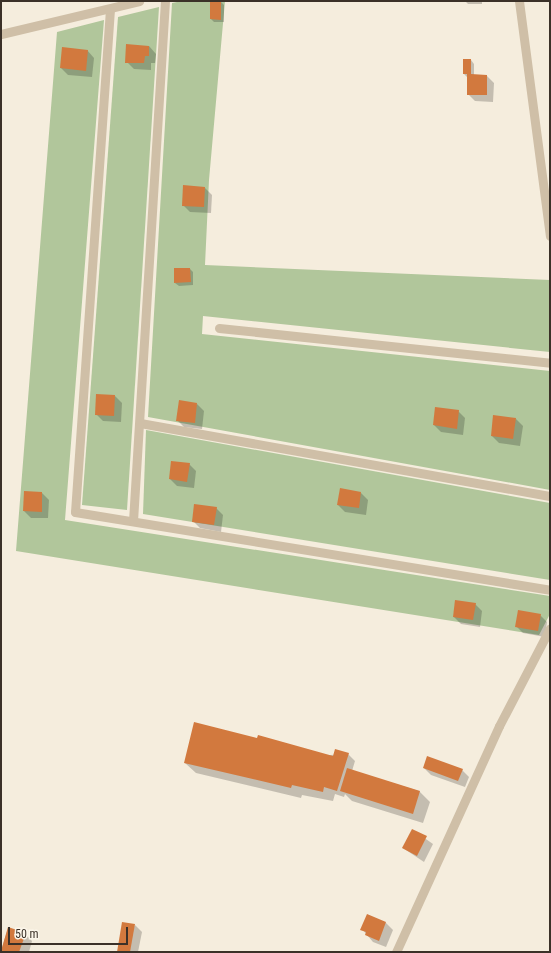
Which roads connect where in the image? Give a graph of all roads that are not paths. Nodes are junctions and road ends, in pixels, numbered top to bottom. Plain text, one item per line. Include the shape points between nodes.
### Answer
1 (139, 1) edge
2 (165, 1) edge
3 (519, 1) edge
4 (110, 9) junction
5 (1, 34) edge
6 (550, 236) edge
7 (219, 328) dead end
8 (550, 363) edge
9 (140, 423) junction
10 (550, 496) edge
11 (133, 522) junction
12 (550, 590) edge
13 (550, 628) edge
14 (396, 952) edge

1 - 4 lane
2 - 9 lane
3 - 6 lane
4 - 5 lane
4 - 11 lane via 74,512
7 - 8 lane
9 - 10 lane
9 - 11 lane
11 - 12 lane
13 - 14 lane via 500,726

